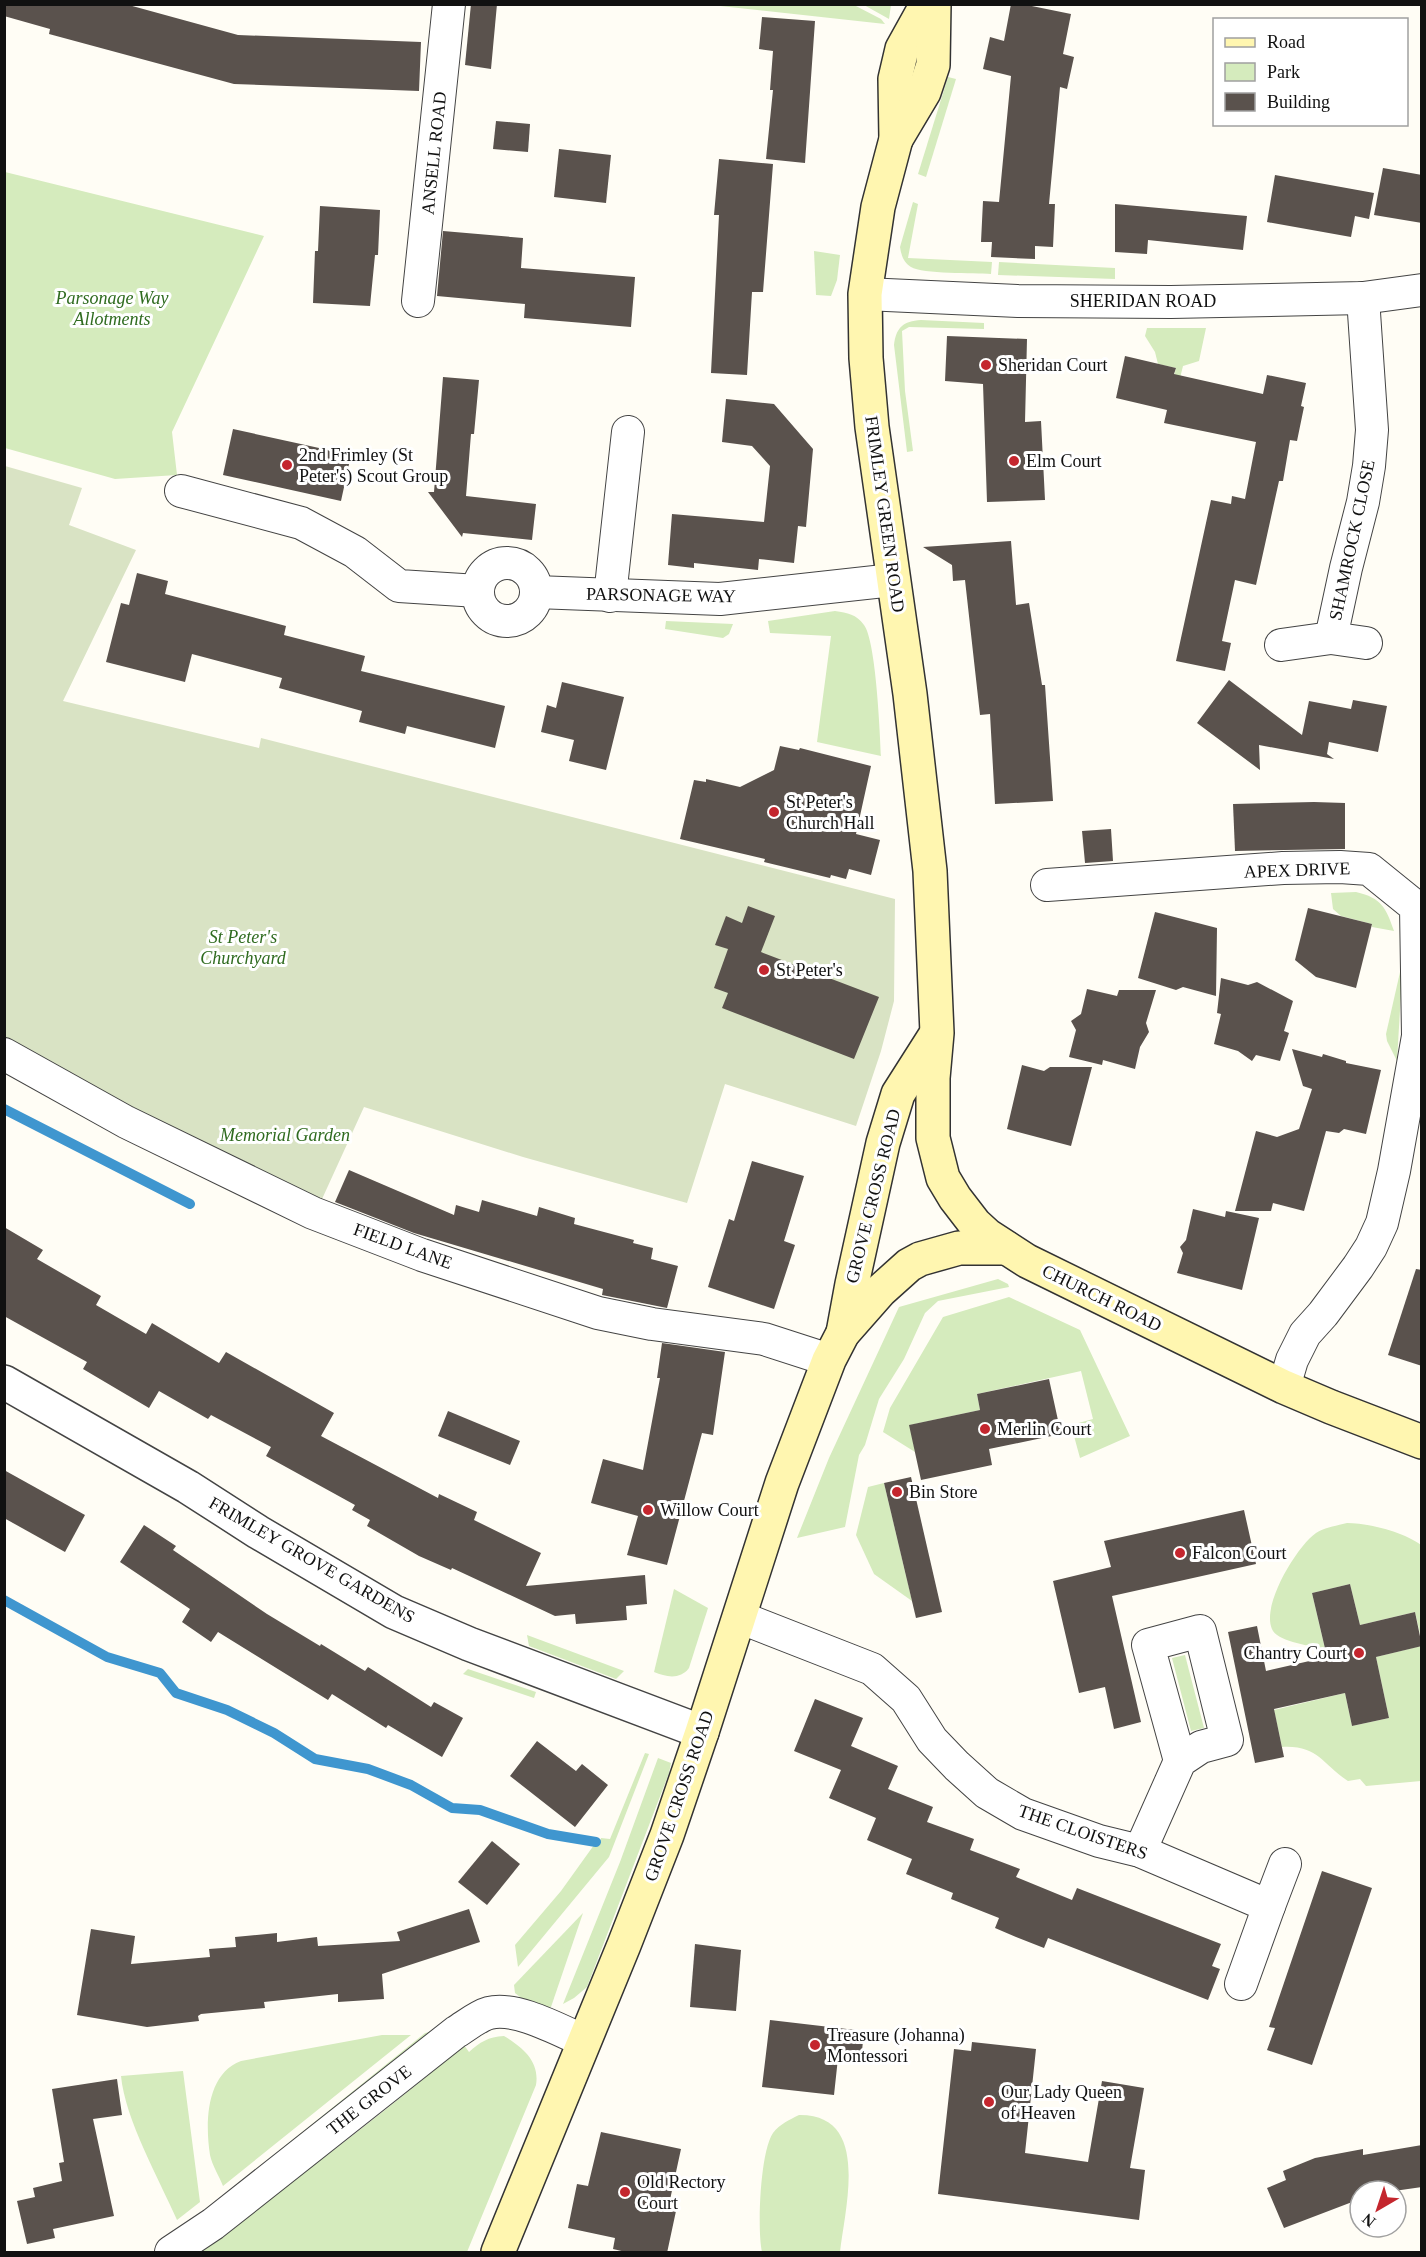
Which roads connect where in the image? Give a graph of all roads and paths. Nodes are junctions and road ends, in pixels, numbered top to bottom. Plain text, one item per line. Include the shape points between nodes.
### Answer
1 (449, 4) edge
2 (927, 4) edge
3 (934, 4) edge
4 (896, 139) junction
5 (1422, 290) edge
6 (865, 294) junction
7 (1363, 298) junction
8 (418, 301) dead end
9 (628, 432) dead end
10 (181, 491) dead end
11 (893, 580) junction
12 (610, 596) junction
13 (1331, 638) junction
14 (1366, 643) dead end
15 (1281, 645) dead end
16 (1047, 885) dead end
17 (937, 1034) junction
18 (4, 1054) edge
19 (1006, 1248) junction
20 (836, 1346) junction
21 (4, 1382) edge
22 (1284, 1386) junction
23 (1422, 1442) edge
24 (739, 1617) junction
25 (702, 1732) junction
26 (1180, 1761) dead end
27 (1140, 1851) junction
28 (1285, 1863) dead end
29 (1269, 1906) junction
30 (1241, 1984) dead end
31 (584, 2041) junction
32 (171, 2253) edge
33 (498, 2253) edge

1 - 8 street, ANSELL ROAD
2 - 4 main road, FRIMLEY GREEN ROAD via 902,49 895,79
3 - 4 main road via 933,65 924,92
4 - 6 main road, FRIMLEY GREEN ROAD via 878,207
5 - 7 street, SHERIDAN ROAD
6 - 7 street, SHERIDAN ROAD via 1171,302
6 - 11 main road, FRIMLEY GREEN ROAD via 872,427
7 - 13 street, SHAMROCK CLOSE via 1372,430 1369,466
9 - 12 street
10 - 12 street, PARSONAGE WAY via 301,524 355,552 399,586 478,591 479,601 492,617 511,621 529,611 536,592
11 - 12 street, PARSONAGE WAY via 720,599
11 - 17 main road, FRIMLEY GREEN ROAD via 925,818
13 - 14 street, SHAMROCK CLOSE
13 - 15 street, SHAMROCK CLOSE
16 - 22 street, APEX DRIVE via 1340,867 1369,869 1416,907 1418,1036 1382,1223 1358,1267 1305,1334
17 - 19 main road, CHURCH ROAD via 933,1138 943,1178 975,1224
17 - 20 main road, GROVE CROSS ROAD via 898,1094
18 - 20 street, FIELD LANE via 126,1122 313,1213 422,1255 598,1313 764,1340
19 - 20 main road, GROVE CROSS ROAD via 959,1248 909,1265 880,1291
19 - 22 main road, CHURCH ROAD
20 - 24 main road, GROVE CROSS ROAD via 782,1483
21 - 25 street, FRIMLEY GROVE GARDENS via 188,1487 394,1612
22 - 23 main road, CHURCH ROAD
24 - 25 main road, GROVE CROSS ROAD
24 - 27 street, THE CLOISTERS via 872,1669 906,1699 932,1740 957,1766 987,1793 1023,1815
25 - 31 main road, GROVE CROSS ROAD via 667,1835
26 - 27 street
27 - 29 street, THE CLOISTERS
28 - 29 street
29 - 30 street
31 - 32 street, THE GROVE via 505,2011 488,2013 456,2032
31 - 33 main road, GROVE CROSS ROAD

